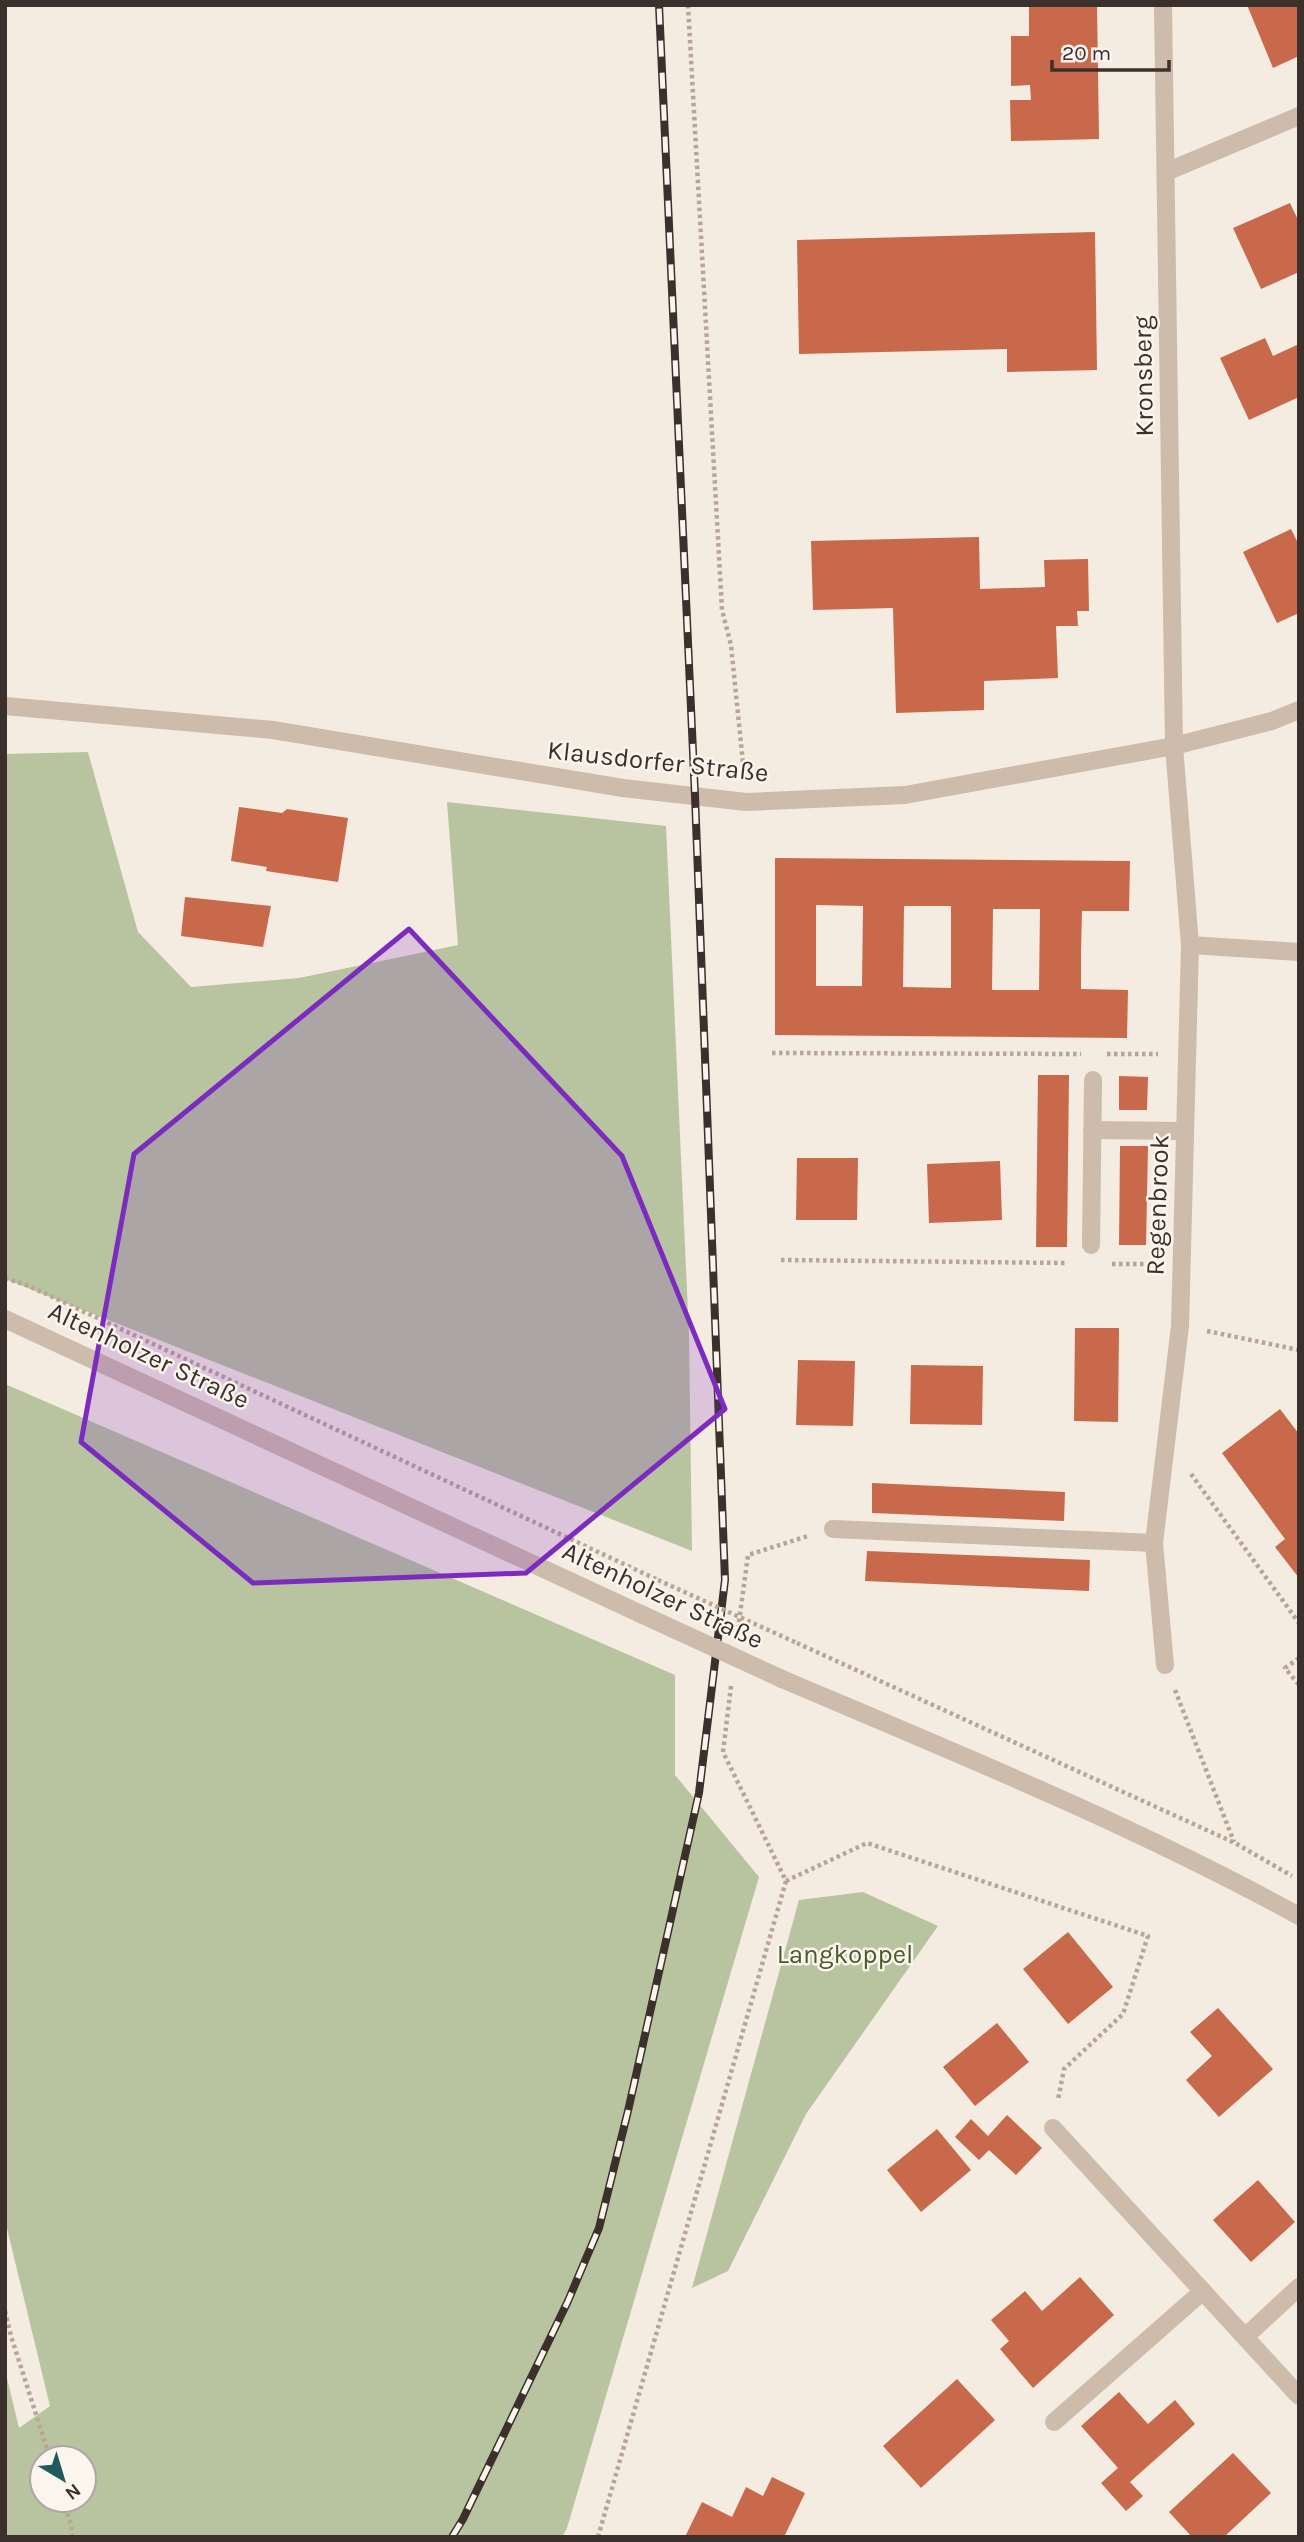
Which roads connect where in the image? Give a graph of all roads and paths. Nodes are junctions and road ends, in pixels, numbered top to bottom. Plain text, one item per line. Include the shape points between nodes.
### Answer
1 (688, 5) edge
2 (1163, 5) edge
3 (1299, 116) edge
4 (1166, 172) junction
5 (5, 706) edge
6 (1299, 710) edge
7 (1174, 746) junction
8 (746, 802) junction
9 (1190, 945) junction
10 (1299, 952) edge
11 (772, 1053) dead end
12 (1090, 1054) dead end
13 (1104, 1054) dead end
14 (1187, 1054) junction
15 (1093, 1080) dead end
16 (1092, 1130) junction
17 (1185, 1131) junction
18 (1091, 1245) dead end
19 (781, 1260) dead end
20 (1077, 1264) dead end
21 (1103, 1264) dead end
22 (1181, 1265) junction
23 (5, 1278) edge
24 (5, 1319) edge
25 (1180, 1326) junction
26 (1299, 1350) edge
27 (1166, 1439) junction
28 (833, 1529) joint
29 (1154, 1543) junction
30 (1299, 1623) edge
31 (738, 1633) dead end
32 (797, 1643) dead end
33 (1299, 1658) edge
34 (1166, 1665) joint
35 (733, 1673) dead end
36 (1299, 1685) edge
37 (786, 1881) junction
38 (1234, 1881) junction
39 (1299, 1916) edge
40 (1052, 2128) joint
41 (1299, 2287) edge
42 (1203, 2291) junction
43 (5, 2311) edge
44 (1245, 2337) junction
45 (1299, 2396) edge
46 (1054, 2422) dead end
47 (46, 2444) edge
48 (67, 2514) edge
49 (72, 2537) edge
50 (598, 2537) edge

1 - 8 path via 722,610 732,645
2 - 4 street, Kronsberg
3 - 4 street
4 - 7 street, Kronsberg
5 - 8 street, Klausdorfer Straße via 273,730 623,788
6 - 7 street, Klausdorfer Straße
7 - 8 street, Klausdorfer Straße via 905,795
7 - 9 street, Regenbrook
9 - 10 street
9 - 14 street, Regenbrook
11 - 12 path
13 - 14 path
14 - 17 street, Regenbrook
15 - 16 street
16 - 17 street
16 - 18 street
17 - 22 street, Regenbrook
19 - 20 path
21 - 22 path
22 - 25 street, Regenbrook
23 - 32 path, bridge
24 - 38 street, Altenholzer Straße, bridge via 782,1679 997,1771
25 - 26 path
25 - 27 street, Regenbrook
27 - 29 street, Regenbrook
27 - 30 path
28 - 29 street
28 - 31 path via 748,1555
29 - 34 street, Regenbrook
33 - 36 path via 1286,1668
34 - 38 path via 1235,1843
35 - 37 path via 723,1752
37 - 40 path via 867,1843 1148,1936 1123,2014 1064,2069
37 - 50 path
38 - 39 street, Altenholzer Straße
40 - 42 street
41 - 44 street
42 - 44 street
42 - 46 street
43 - 47 path
44 - 45 street
48 - 49 path

